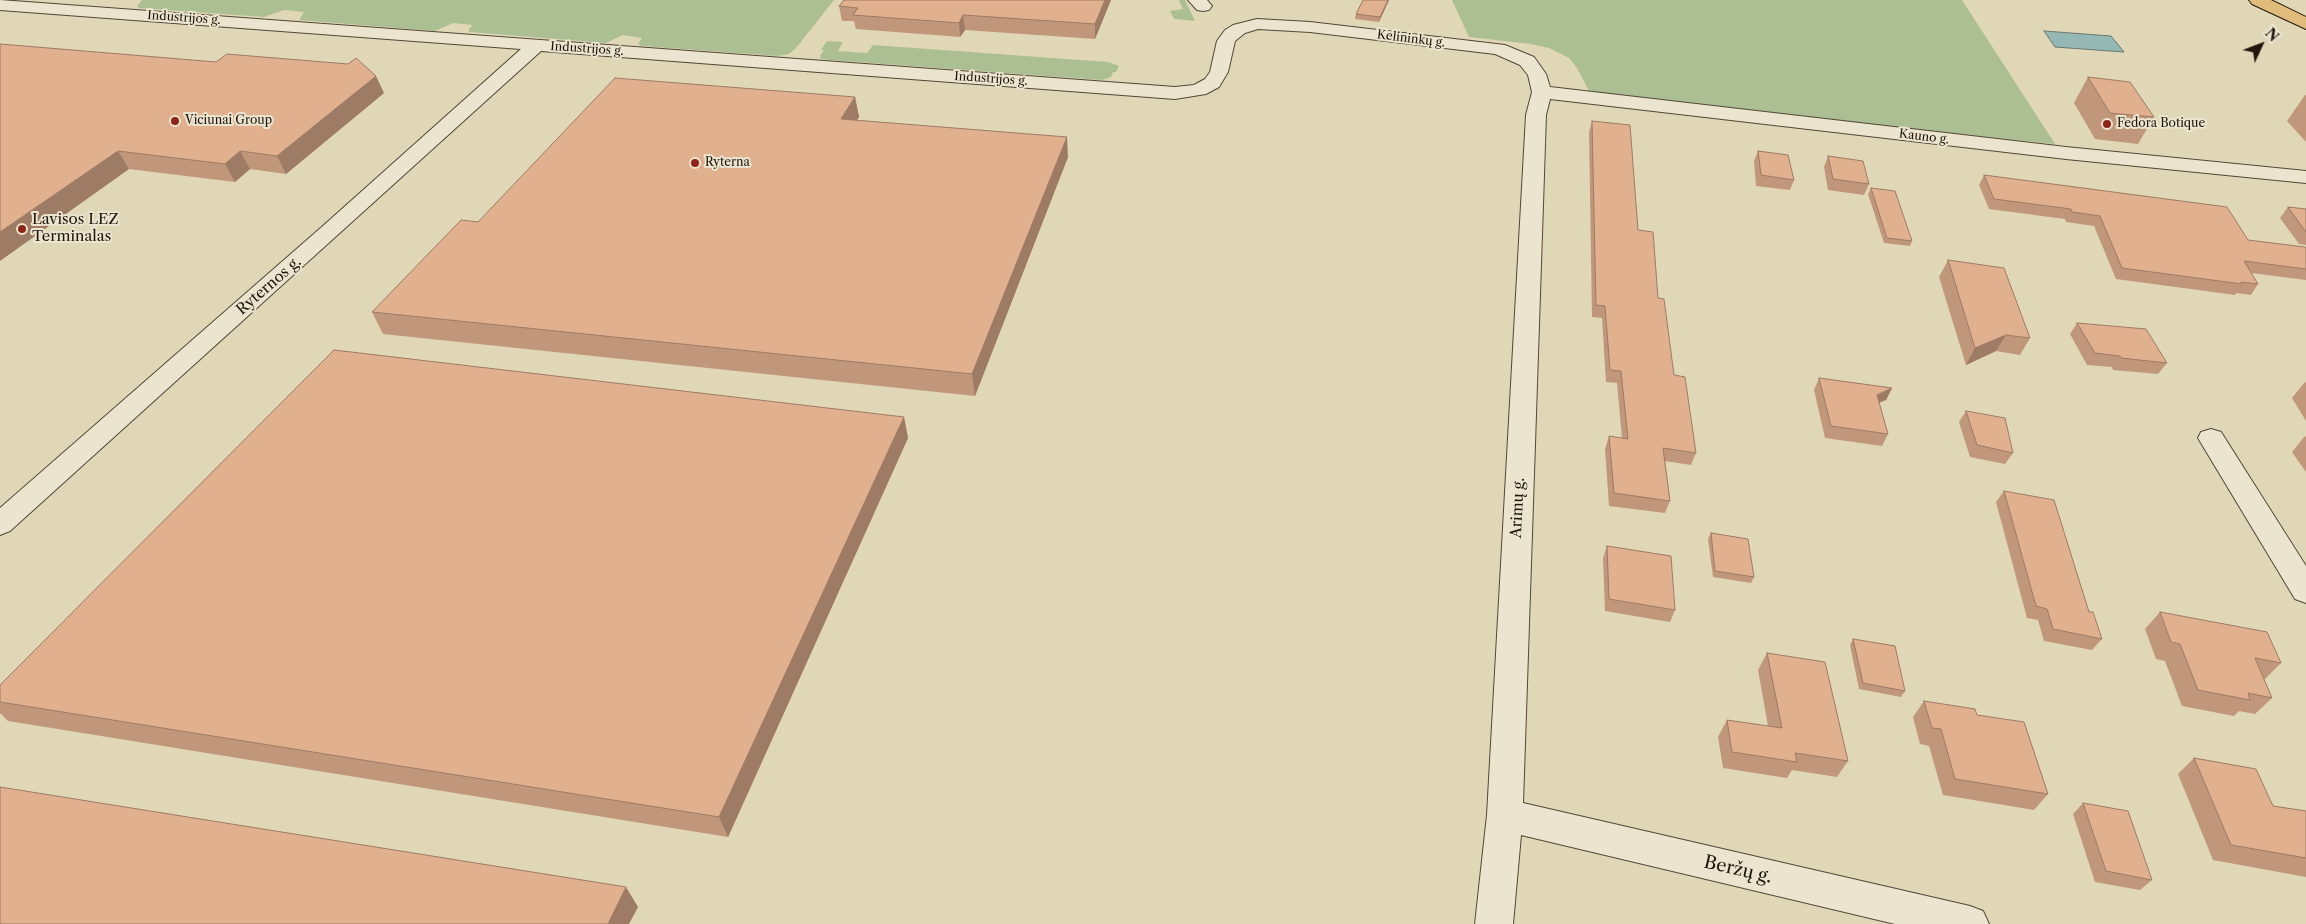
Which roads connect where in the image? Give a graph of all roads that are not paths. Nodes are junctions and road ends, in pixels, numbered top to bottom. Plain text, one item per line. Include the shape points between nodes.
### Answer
1 (2258, 0) edge
2 (0, 4) edge
3 (2306, 10) edge
4 (2306, 23) edge
5 (1257, 24) joint
6 (537, 45) junction
7 (1542, 92) junction
8 (2306, 177) edge
9 (2211, 438) dead end
10 (0, 524) edge
11 (2306, 591) edge
12 (1505, 815) junction
13 (1494, 924) edge
14 (1970, 924) edge

1 - 4 highway
2 - 6 street, Industrijos g.
3 - 4 highway
5 - 6 street, Industrijos g. via 1231,34 1212,83 1199,90 1175,93
5 - 7 street, Kelininkų g. via 1499,49 1527,61 1538,74
6 - 10 street, Ryternos g.
7 - 8 street, Kauno g. via 2076,154
7 - 12 street, Arimų g. via 1536,115
9 - 11 street
12 - 13 street, Arimų g.
12 - 14 street, Beržų g.

